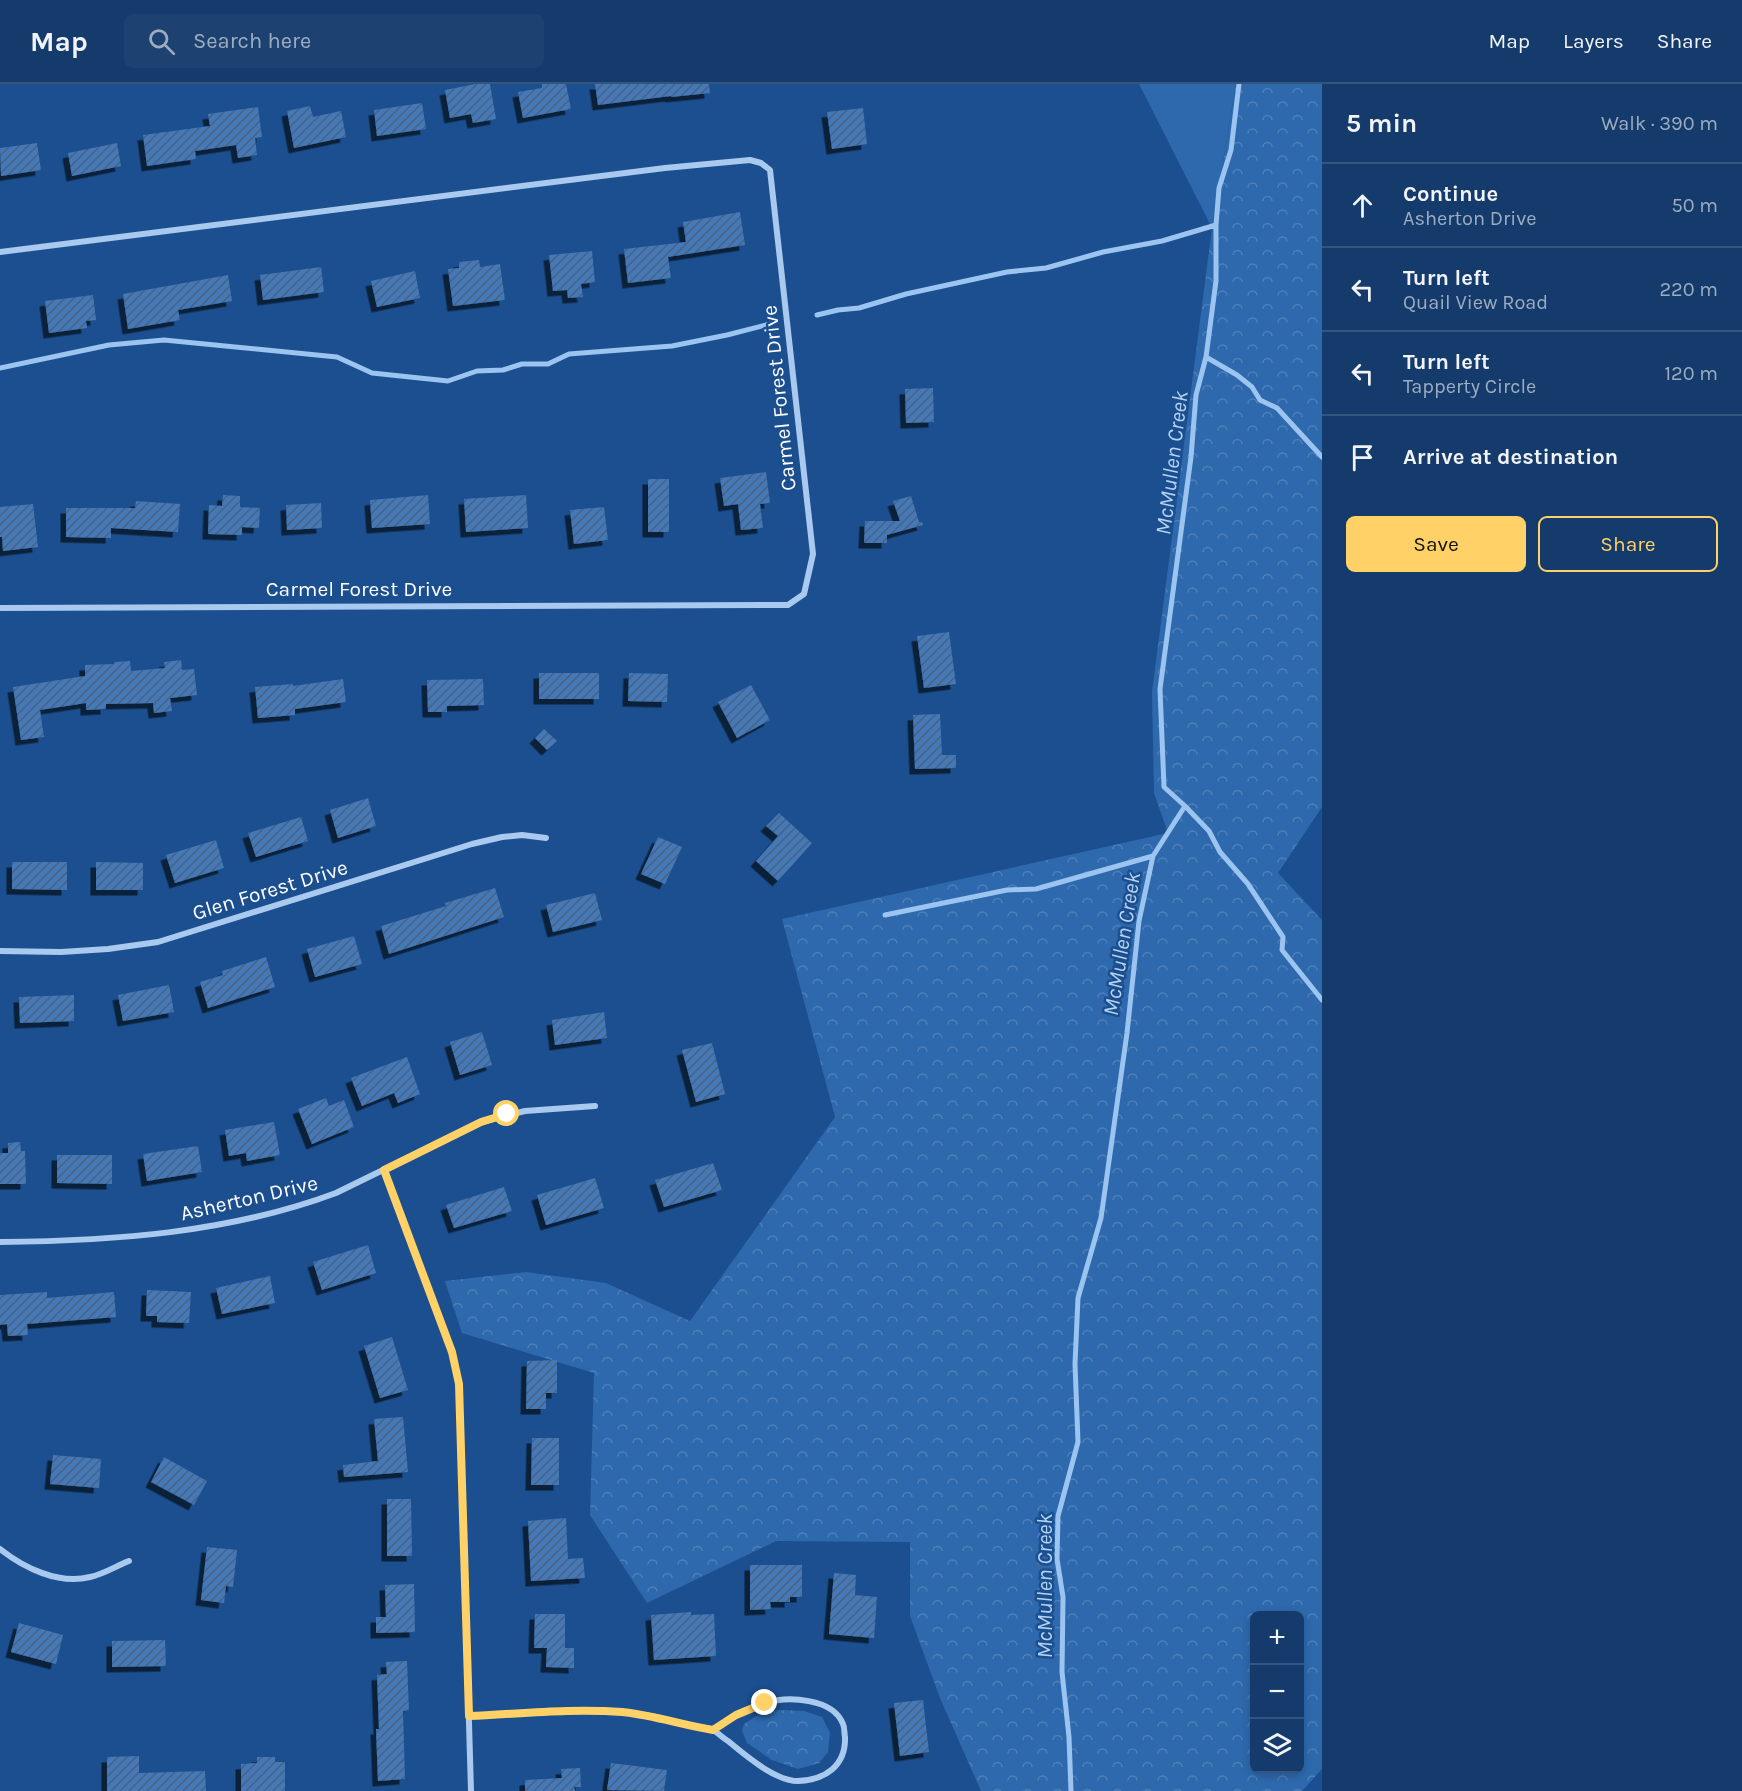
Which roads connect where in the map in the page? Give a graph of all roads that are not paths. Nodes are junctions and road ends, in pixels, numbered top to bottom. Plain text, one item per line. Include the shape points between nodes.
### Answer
1 (0, 252) edge
2 (0, 608) edge
3 (546, 838) dead end
4 (0, 951) edge
5 (595, 1106) dead end
6 (384, 1170) junction
7 (0, 1242) edge
8 (0, 1549) edge
9 (129, 1561) dead end
10 (469, 1716) junction
11 (713, 1730) junction
12 (471, 1791) edge

1 - 2 street, Carmel Forest Drive via 666,168 750,160 762,163 770,170 813,554 804,594 788,605
3 - 4 street, Glen Forest Drive via 522,835 472,844 158,942 108,950
5 - 6 street, Asherton Drive via 525,1111 481,1122
6 - 7 street, Asherton Drive via 316,1201 213,1226 119,1238
6 - 10 street via 452,1352 459,1384
8 - 9 street via 23,1565 72,1580 89,1578
10 - 11 street via 622,1712
10 - 12 street
11 - 11 street via 774,1774 795,1781 816,1779 830,1772 839,1763 845,1742 844,1725 838,1715 806,1700 765,1703

